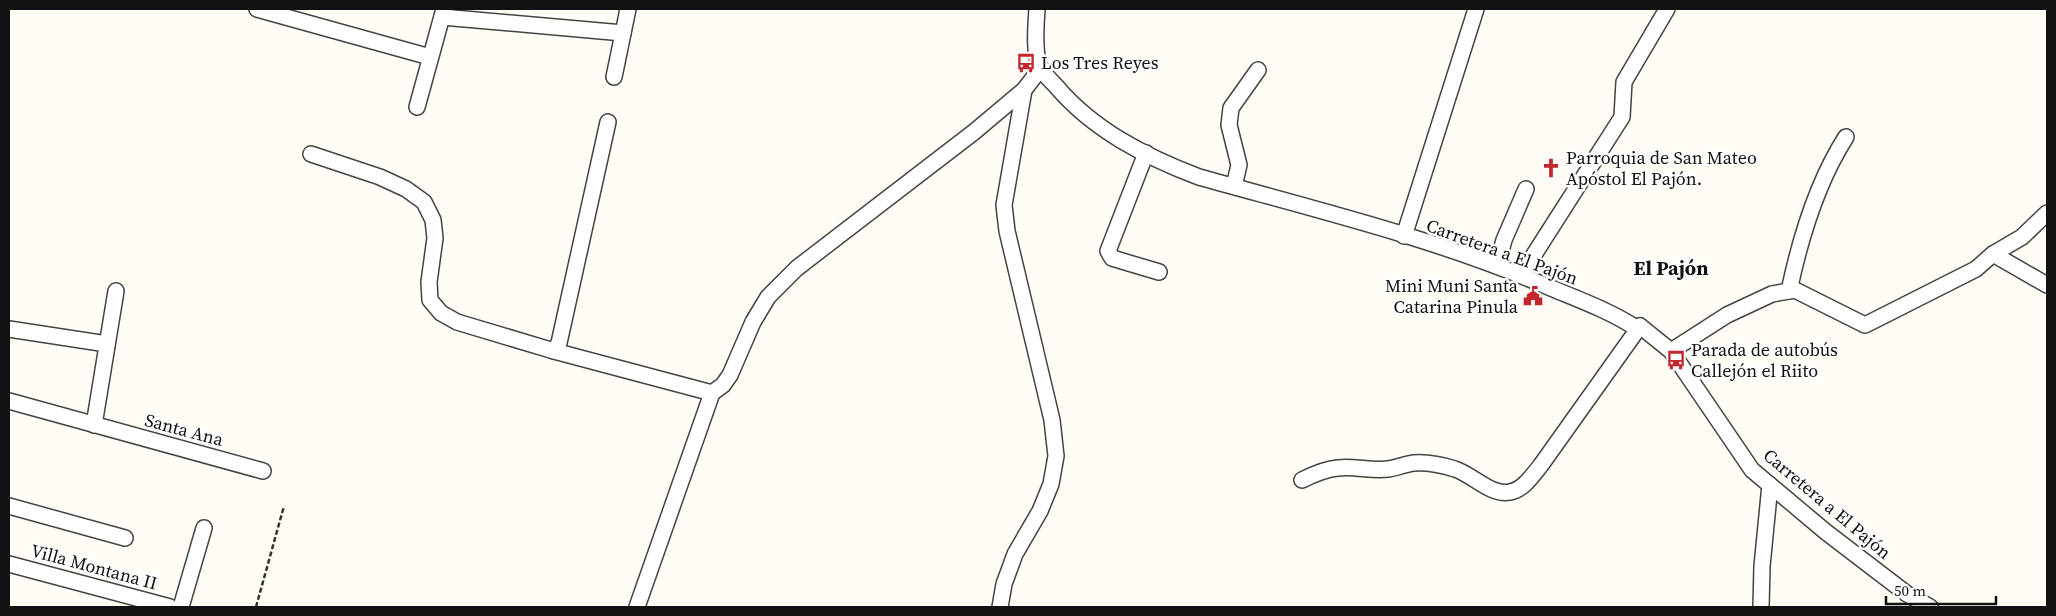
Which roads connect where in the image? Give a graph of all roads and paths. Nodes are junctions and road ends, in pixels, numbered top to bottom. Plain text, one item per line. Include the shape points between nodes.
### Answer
1 (257, 9) edge
2 (628, 9) edge
3 (1037, 9) edge
4 (1476, 9) edge
5 (1667, 9) edge
6 (443, 13) edge
7 (623, 33) junction
8 (430, 57) junction
9 (1040, 68) junction
10 (1258, 70) dead end
11 (614, 77) dead end
12 (1024, 90) junction
13 (417, 107) dead end
14 (608, 122) dead end
15 (1846, 137) dead end
16 (1146, 153) junction
17 (311, 154) dead end
18 (1234, 186) junction
19 (1526, 189) dead end
20 (2047, 213) edge
21 (1404, 236) junction
22 (1993, 254) junction
23 (1497, 266) junction
24 (1158, 272) dead end
25 (1521, 275) junction
26 (2047, 285) edge
27 (116, 291) dead end
28 (1789, 291) junction
29 (1640, 326) junction
30 (9, 329) edge
31 (108, 344) junction
32 (554, 351) junction
33 (1671, 351) junction
34 (712, 393) junction
35 (9, 401) edge
36 (94, 425) junction
37 (263, 471) dead end
38 (1302, 480) dead end
39 (1770, 485) junction
40 (9, 506) edge
41 (284, 506) dead end
42 (204, 528) dead end
43 (125, 538) dead end
44 (9, 564) edge
45 (170, 607) edge
46 (181, 607) edge
47 (256, 607) edge
48 (637, 607) edge
49 (1000, 607) edge
50 (1761, 607) edge
51 (1930, 607) edge

1 - 8 street
2 - 7 street
3 - 9 street via 1035,34
4 - 21 street
5 - 25 street via 1624,82 1622,117
6 - 7 street
6 - 8 street
7 - 11 street
8 - 13 street
9 - 12 street
9 - 16 street, Carretera a El Pajón via 1092,121
10 - 18 street via 1231,108 1229,125 1239,166
12 - 34 street via 797,268 768,297 753,322 730,375
12 - 49 street via 1004,205 1007,231 1052,420 1056,456 1051,484 1040,511 1015,554
14 - 32 street via 559,343
15 - 28 street via 1823,182 1805,230
16 - 18 street, Carretera a El Pajón via 1172,167
16 - 24 street via 1108,251 1112,258
17 - 32 street via 406,189 424,202 433,220 435,238 430,300 441,314 457,322
18 - 21 street, Carretera a El Pajón
19 - 23 street via 1504,240
20 - 22 street via 2022,237
21 - 23 street, Carretera a El Pajón
22 - 26 street
22 - 28 street via 1976,269 1865,325 1795,290
23 - 25 street, Carretera a El Pajón
25 - 29 street, Carretera a El Pajón via 1620,317 1636,328
27 - 31 street
28 - 33 street via 1772,294 1727,315
29 - 33 street, Carretera a El Pajón
29 - 38 street via 1541,466 1512,492 1500,493 1456,470 1414,463 1388,469 1340,467 1323,470
30 - 31 street
31 - 36 street
32 - 34 street
33 - 39 street, Carretera a El Pajón via 1752,470
34 - 48 street
35 - 36 street, Santa Ana
36 - 37 street, Santa Ana
39 - 50 street
39 - 51 street, Carretera a El Pajón via 1907,594
40 - 43 street
41 - 47 path
42 - 46 street
44 - 45 street, Villa Montana II

